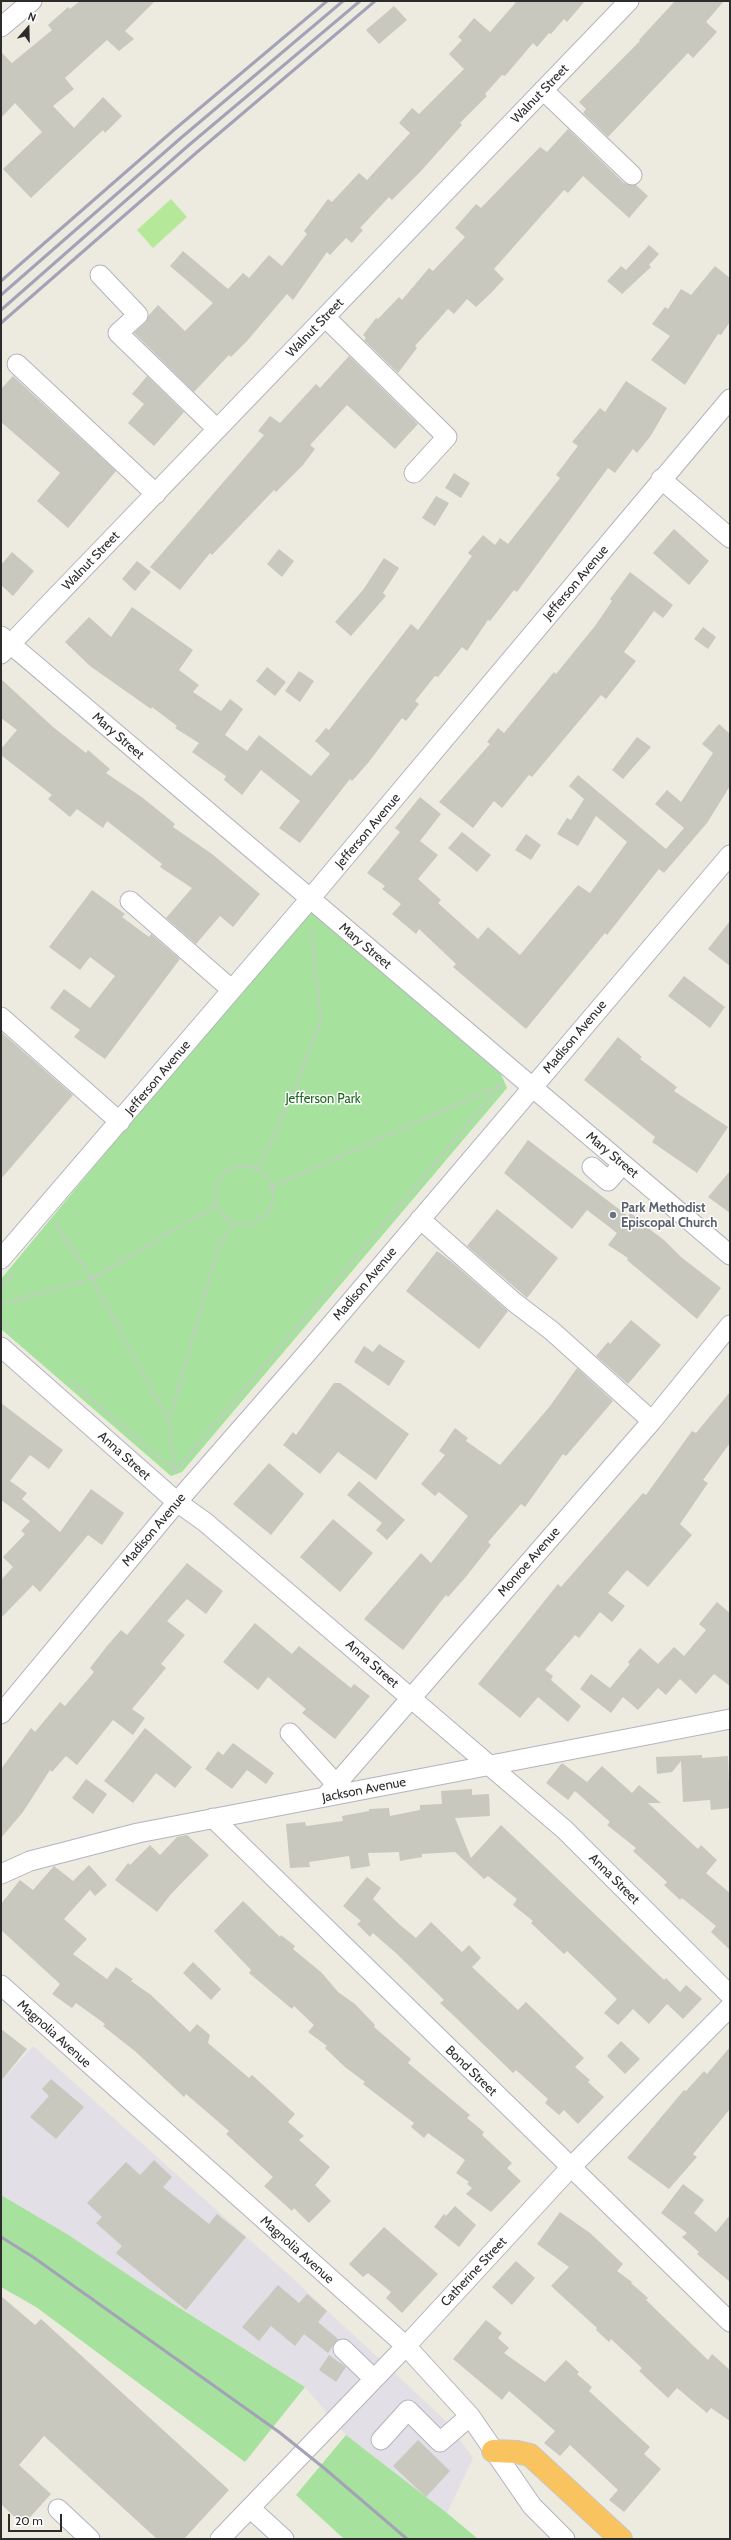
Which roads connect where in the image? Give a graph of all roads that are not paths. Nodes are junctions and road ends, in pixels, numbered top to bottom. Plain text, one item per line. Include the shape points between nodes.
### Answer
1 (32, 1) edge
2 (629, 1) edge
3 (1, 27) edge
4 (543, 90) junction
5 (632, 175) dead end
6 (100, 275) dead end
7 (325, 317) junction
8 (17, 364) dead end
9 (730, 399) edge
10 (217, 430) junction
11 (414, 472) dead end
12 (661, 479) junction
13 (156, 494) junction
14 (730, 538) edge
15 (4, 645) edge
16 (730, 855) edge
17 (310, 900) junction
18 (130, 901) dead end
19 (232, 990) junction
20 (1, 1017) edge
21 (532, 1087) junction
22 (120, 1122) junction
23 (623, 1164) junction
24 (592, 1167) dead end
25 (420, 1219) junction
26 (5, 1247) edge
27 (730, 1254) edge
28 (730, 1325) edge
29 (1, 1347) edge
30 (652, 1421) junction
31 (177, 1502) junction
32 (411, 1698) junction
33 (1, 1714) edge
34 (730, 1719) edge
35 (290, 1733) dead end
36 (489, 1765) junction
37 (331, 1791) junction
38 (213, 1818) junction
39 (1, 1874) edge
40 (1, 1986) edge
41 (730, 1996) edge
42 (730, 2007) edge
43 (570, 2168) junction
44 (730, 2322) edge
45 (406, 2346) junction
46 (343, 2349) dead end
47 (374, 2379) junction
48 (470, 2416) junction
49 (381, 2440) dead end
50 (493, 2451) junction
51 (250, 2508) junction
52 (58, 2509) dead end
53 (90, 2539) edge
54 (220, 2539) edge
55 (284, 2539) edge
56 (565, 2539) edge
57 (621, 2539) edge

1 - 3 street
2 - 4 street, Walnut Street
4 - 5 street
4 - 7 street, Walnut Street
6 - 10 street via 138,316 118,333
7 - 10 street, Walnut Street
7 - 11 street via 447,437
8 - 13 street
9 - 12 street, Jefferson Avenue
10 - 13 street, Walnut Street
12 - 14 street
12 - 17 street, Jefferson Avenue
13 - 15 street, Walnut Street
15 - 17 street, Mary Street
16 - 21 street, Madison Avenue
17 - 19 street, Jefferson Avenue
17 - 21 street, Mary Street
18 - 19 street
19 - 22 street, Jefferson Avenue
20 - 22 street
21 - 23 street, Mary Street
21 - 25 street, Madison Avenue
22 - 26 street, Jefferson Avenue
23 - 24 street via 608,1181
23 - 27 street, Mary Street
25 - 30 street via 514,1302 552,1331
25 - 31 street, Madison Avenue
28 - 30 street, Monroe Avenue
29 - 31 street, Anna Street
30 - 32 street, Monroe Avenue
31 - 32 street, Anna Street via 205,1522
31 - 33 street, Madison Avenue
32 - 36 street, Anna Street
32 - 37 street, Monroe Avenue
34 - 36 street, Jackson Avenue
35 - 37 street
36 - 37 street, Jackson Avenue
36 - 41 street, Anna Street via 565,1830
37 - 38 street, Jackson Avenue
38 - 39 street, Jackson Avenue via 123,1837 30,1862
38 - 43 street, Bond Street
40 - 45 street, Magnolia Avenue
42 - 43 street, Catherine Street
43 - 44 street, Bond Street
43 - 45 street, Catherine Street
45 - 47 street, Catherine Street
45 - 48 street, Magnolia Avenue
46 - 47 street
47 - 51 street, Catherine Street
48 - 49 street via 440,2442 408,2410
48 - 50 street, Magnolia Avenue
50 - 56 street, Magnolia Avenue via 532,2506
50 - 57 highway via 530,2455
51 - 54 street, Catherine Street
51 - 55 street
52 - 53 street

